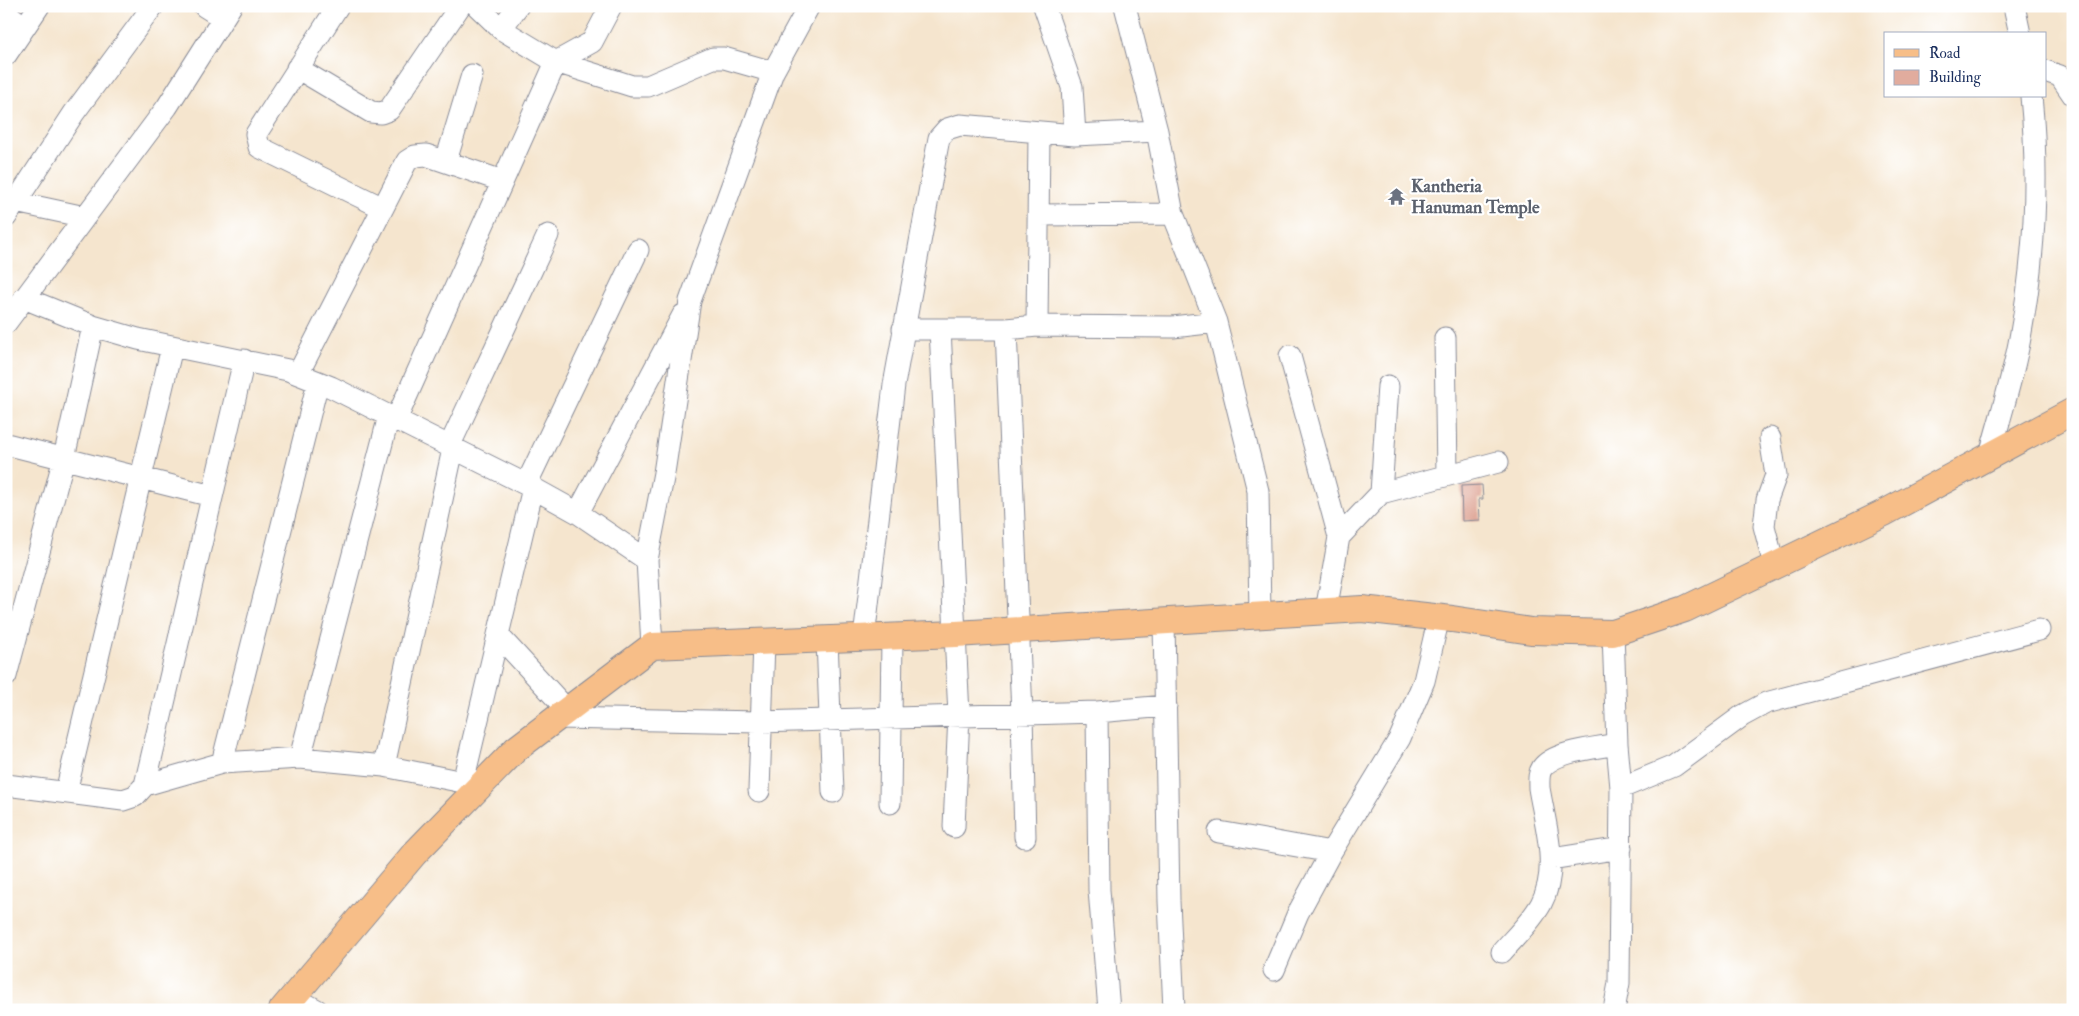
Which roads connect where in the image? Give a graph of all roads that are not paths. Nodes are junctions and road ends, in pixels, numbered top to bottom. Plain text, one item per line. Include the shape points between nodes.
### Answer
1 (39, 6) edge
2 (153, 6) edge
3 (204, 6) edge
4 (338, 6) edge
5 (460, 6) edge
6 (477, 6) edge
7 (518, 6) edge
8 (611, 6) edge
9 (809, 6) edge
10 (1044, 6) edge
11 (1125, 6) edge
12 (2014, 6) edge
13 (227, 12) edge
14 (6, 13) edge
15 (25, 27) junction
16 (501, 30) junction
17 (2020, 32) edge
18 (6, 55) edge
19 (556, 62) junction
20 (297, 68) junction
21 (2046, 71) edge
22 (773, 72) junction
23 (472, 75) dead end
24 (2073, 95) edge
25 (2031, 98) edge
26 (1157, 132) junction
27 (1039, 133) junction
28 (1075, 135) junction
29 (446, 162) junction
30 (502, 181) junction
31 (10, 206) edge
32 (383, 208) junction
33 (1173, 214) junction
34 (1038, 215) junction
35 (85, 217) junction
36 (548, 235) dead end
37 (638, 250) dead end
38 (24, 298) junction
39 (690, 301) junction
40 (6, 322) edge
41 (1216, 322) junction
42 (93, 326) junction
43 (1037, 326) junction
44 (904, 328) junction
45 (940, 328) junction
46 (1006, 328) junction
47 (1445, 338) dead end
48 (172, 347) junction
49 (1290, 356) dead end
50 (244, 360) junction
51 (298, 374) junction
52 (318, 382) junction
53 (1388, 386) dead end
54 (2073, 410) edge
55 (392, 418) junction
56 (1770, 438) dead end
57 (6, 444) edge
58 (451, 448) junction
59 (1990, 456) junction
60 (64, 458) junction
61 (1498, 462) dead end
62 (1447, 475) junction
63 (141, 477) junction
64 (530, 486) junction
65 (1381, 493) junction
66 (212, 496) junction
67 (578, 514) junction
68 (1339, 537) junction
69 (647, 560) junction
70 (1774, 566) junction
71 (1326, 611) junction
72 (1260, 615) junction
73 (1438, 618) junction
74 (1164, 622) junction
75 (2039, 630) dead end
76 (1019, 631) junction
77 (1612, 633) junction
78 (956, 634) junction
79 (498, 635) junction
80 (892, 637) junction
81 (864, 638) junction
82 (827, 640) junction
83 (764, 642) junction
84 (652, 646) junction
85 (6, 676) edge
86 (1166, 706) junction
87 (1097, 712) junction
88 (563, 714) junction
89 (1022, 714) junction
90 (959, 715) junction
91 (892, 717) junction
92 (829, 718) junction
93 (759, 722) junction
94 (1617, 744) junction
95 (300, 758) junction
96 (222, 763) junction
97 (384, 766) junction
98 (6, 785) edge
99 (145, 785) junction
100 (470, 786) junction
101 (1621, 788) junction
102 (759, 791) dead end
103 (66, 792) junction
104 (833, 792) dead end
105 (890, 803) dead end
106 (954, 827) dead end
107 (1219, 832) dead end
108 (1025, 837) dead end
109 (1621, 848) junction
110 (1330, 852) junction
111 (1551, 859) junction
112 (1502, 952) dead end
113 (1274, 970) dead end
114 (288, 1003) edge
115 (317, 1010) edge
116 (1109, 1010) edge
117 (1174, 1010) edge
118 (1614, 1010) edge

1 - 15 street
2 - 31 street
3 - 13 street
4 - 20 street
5 - 20 street via 389,110 371,112
6 - 16 street
7 - 16 street
8 - 19 street via 592,42
9 - 22 street
10 - 28 street via 1072,87
11 - 26 street
12 - 17 street
13 - 35 street via 167,107
14 - 15 street
15 - 18 street
16 - 19 street
19 - 22 street via 632,86 648,86 713,58
19 - 30 street
20 - 32 street via 256,134 259,147
21 - 24 street via 2060,76
22 - 39 street
23 - 29 street
25 - 59 street via 2036,212 2020,338
26 - 28 street
26 - 33 street
27 - 28 street
27 - 34 street
27 - 44 street via 960,125 947,129 939,138
29 - 30 street
29 - 32 street via 426,155 407,161
30 - 55 street
31 - 35 street
32 - 51 street
33 - 34 street
33 - 41 street
34 - 43 street
35 - 38 street
36 - 58 street
37 - 64 street
38 - 40 street
38 - 42 street
39 - 67 street
39 - 69 street via 666,464
41 - 43 street via 1173,327
41 - 72 street via 1258,491
42 - 48 street
42 - 60 street
43 - 46 street
44 - 45 street
44 - 81 street via 894,385
45 - 46 street
45 - 78 street
46 - 76 street
47 - 62 street
48 - 50 street
48 - 63 street
49 - 68 street
50 - 51 street
50 - 66 street
51 - 52 street
52 - 55 street
52 - 96 street
53 - 65 street
54 - 59 main road
55 - 58 street
55 - 95 street
56 - 70 street via 1776,474 1767,500 1764,526
57 - 60 street
58 - 64 street
58 - 97 street
59 - 70 main road via 1884,513
60 - 63 street
60 - 85 street
61 - 62 street
62 - 65 street
63 - 66 street
63 - 103 street
64 - 67 street
64 - 79 street
65 - 68 street
66 - 99 street
67 - 69 street
68 - 71 street
69 - 84 street
70 - 77 main road via 1685,610
71 - 72 main road
71 - 73 main road via 1362,610
72 - 74 main road
73 - 77 main road via 1531,631
73 - 110 street via 1424,681 1400,738
74 - 76 main road
74 - 86 street
75 - 101 street via 1766,703 1742,716 1674,766
76 - 78 main road
76 - 89 street
77 - 94 street
78 - 80 main road
78 - 90 street
79 - 88 street
79 - 100 street
80 - 81 main road
80 - 91 street
81 - 82 main road
82 - 83 main road
82 - 92 street
83 - 84 main road
83 - 93 street
84 - 88 main road
86 - 87 street
86 - 117 street
87 - 89 street
87 - 116 street via 1099,890
88 - 93 street
88 - 100 main road
89 - 90 street
89 - 108 street
90 - 91 street
90 - 106 street
91 - 92 street
91 - 105 street
92 - 93 street
92 - 104 street
93 - 102 street
94 - 101 street
94 - 111 street via 1558,756 1542,768 1539,788
95 - 96 street
95 - 97 street
96 - 99 street
97 - 100 street
98 - 103 street
99 - 103 street via 135,796 123,800
100 - 114 main road
101 - 109 street
107 - 110 street
109 - 111 street
109 - 118 street via 1619,982
110 - 113 street via 1298,913
111 - 112 street via 1547,889 1540,905
114 - 115 street

